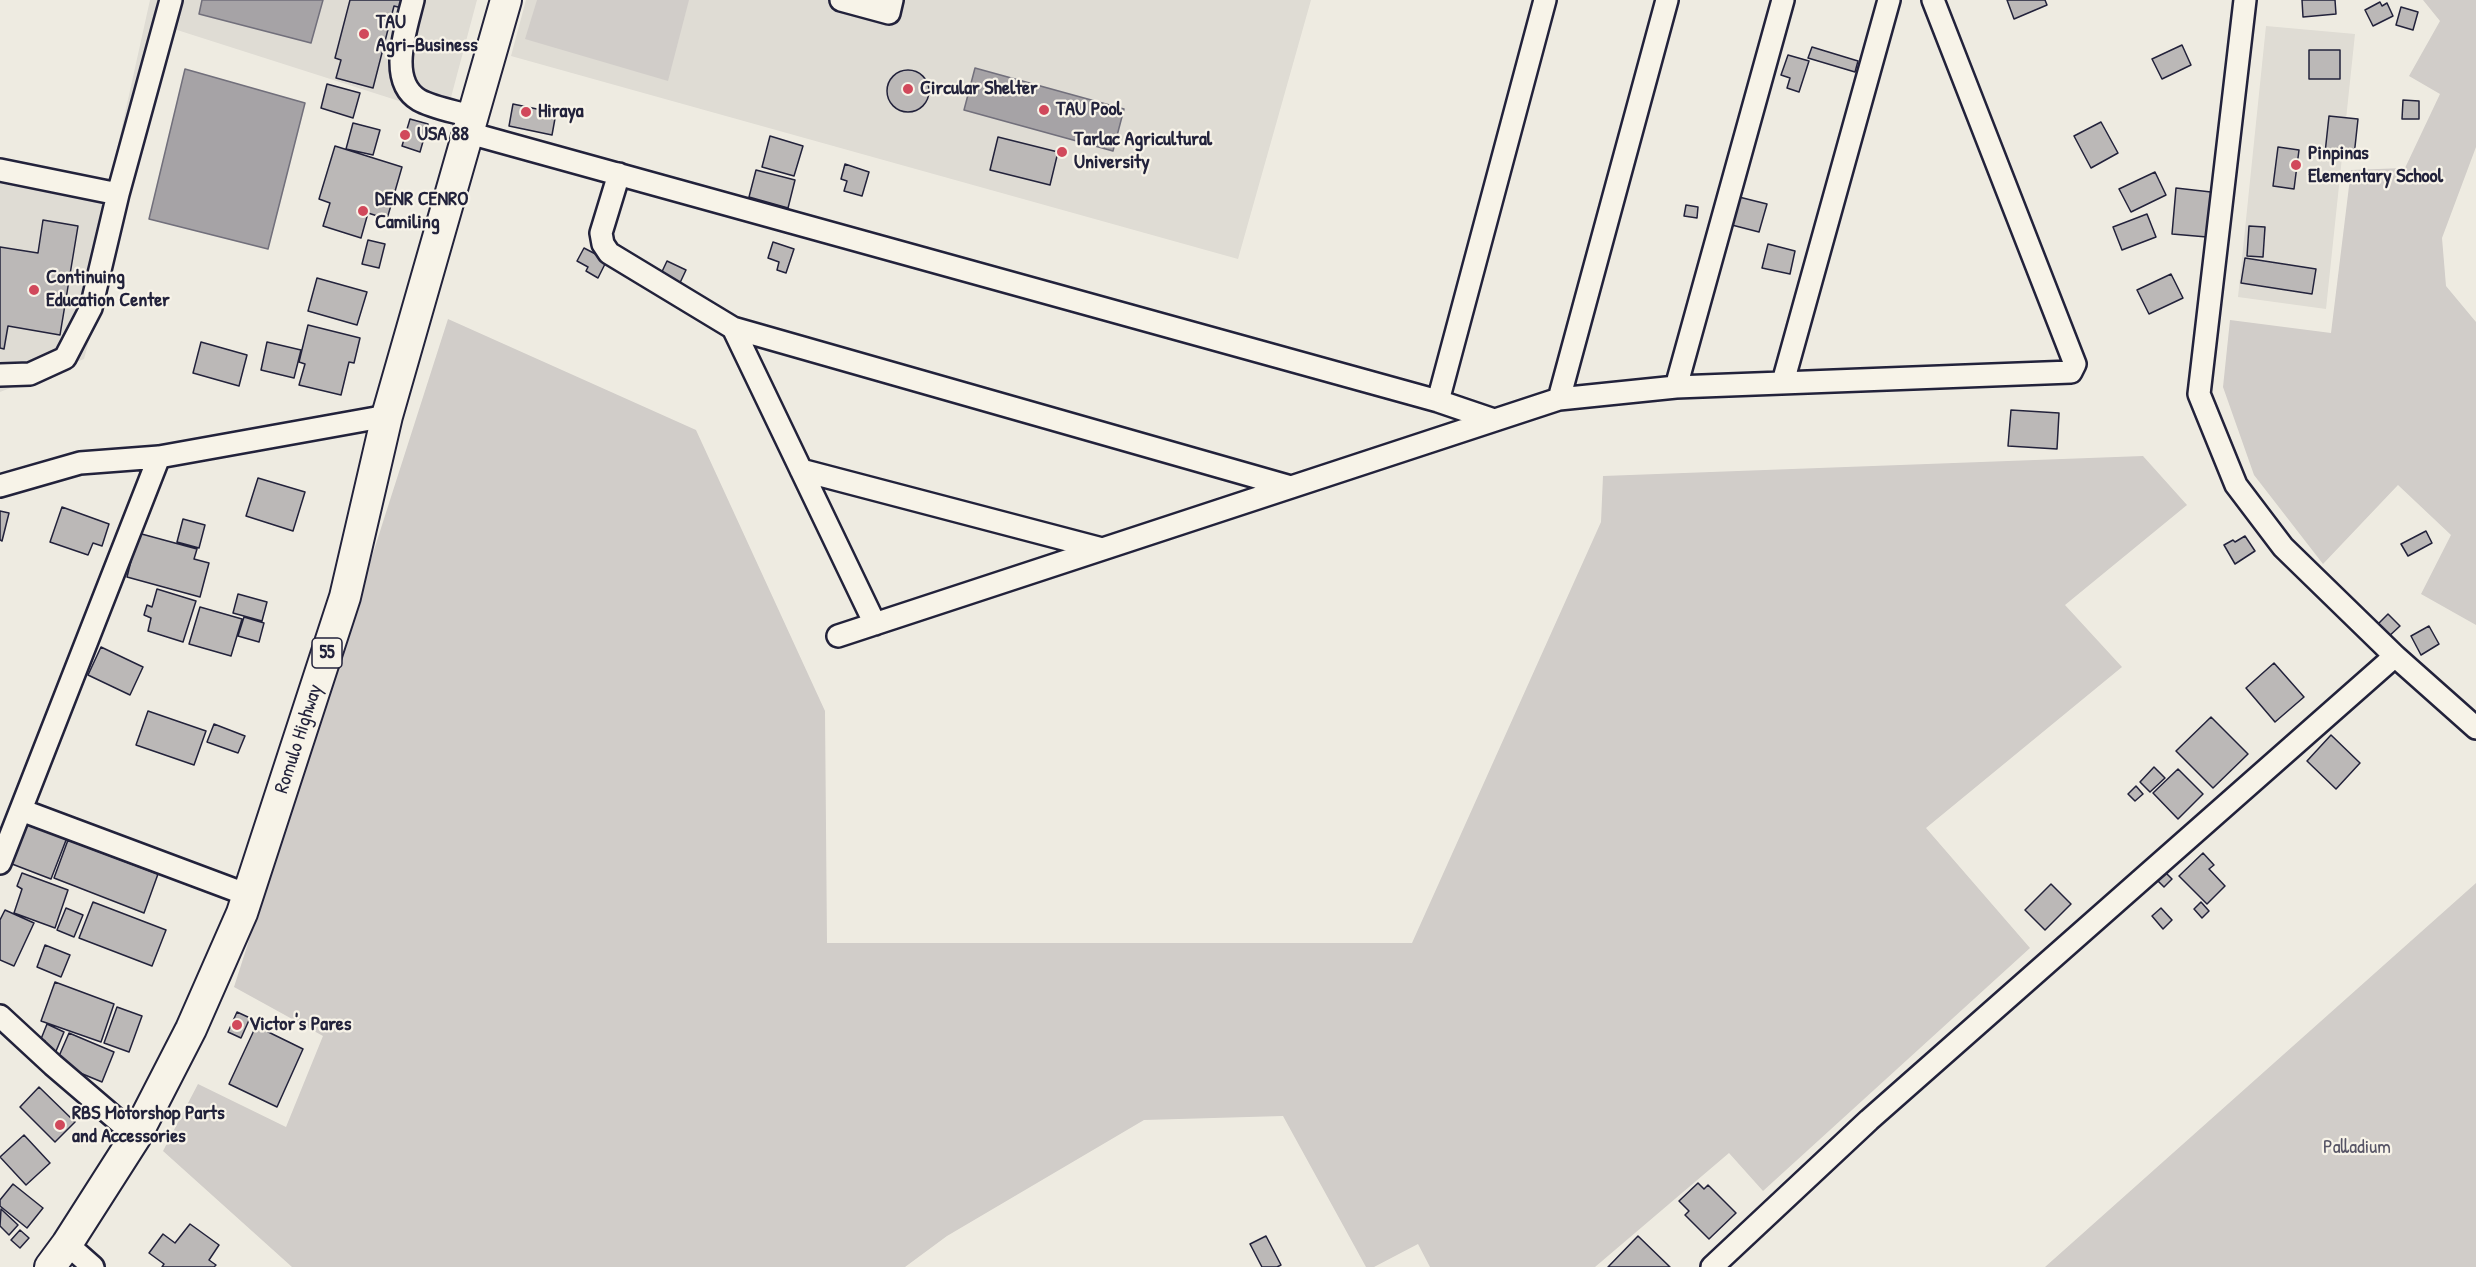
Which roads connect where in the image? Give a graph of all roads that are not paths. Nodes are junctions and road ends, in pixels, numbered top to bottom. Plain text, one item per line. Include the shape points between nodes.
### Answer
1 (171, 0) edge
2 (413, 0) edge
3 (506, 0) edge
4 (841, 0) edge
5 (892, 0) edge
6 (1545, 0) edge
7 (1667, 0) edge
8 (1783, 0) edge
9 (1889, 0) edge
10 (1933, 0) edge
11 (2245, 0) edge
12 (471, 125) junction
13 (0, 170) edge
14 (619, 174) junction
15 (118, 194) junction
16 (733, 328) junction
17 (0, 375) edge
18 (1783, 381) junction
19 (1676, 387) junction
20 (1559, 399) junction
21 (1438, 401) junction
22 (387, 416) junction
23 (1494, 420) junction
24 (159, 457) junction
25 (801, 470) junction
26 (0, 486) edge
27 (1291, 486) junction
28 (1102, 549) junction
29 (875, 624) junction
30 (838, 636) dead end
31 (2395, 656) junction
32 (2476, 728) edge
33 (21, 810) junction
34 (0, 863) edge
35 (248, 895) junction
36 (0, 1016) edge
37 (135, 1136) junction
38 (67, 1244) junction
39 (50, 1267) edge
40 (93, 1267) edge
41 (1712, 1267) edge

1 - 15 street
2 - 12 street via 400,54 404,85 419,100
3 - 12 highway, Romulo Highway / 55
4 - 5 street via 889,13
6 - 21 street
7 - 20 street
8 - 19 street
9 - 18 street
10 - 18 street via 2074,368 2071,372
11 - 31 street via 2199,394 2236,485 2283,547
12 - 14 street
12 - 22 highway, Romulo Highway / 55
13 - 15 street
14 - 16 street via 601,233 609,253
14 - 21 street
15 - 17 street via 91,308 65,358 30,374
16 - 25 street
16 - 27 street
18 - 19 street
19 - 20 street
20 - 23 street
21 - 23 street
22 - 24 street
22 - 35 highway, Romulo Highway / 55 via 345,597
23 - 27 street
24 - 26 street via 80,463
24 - 33 street
25 - 28 street
25 - 29 street
27 - 28 street
28 - 29 street
29 - 30 street
31 - 32 street
31 - 41 street via 1869,1120
33 - 34 street
33 - 35 street
35 - 37 highway, Romulo Highway / 55 via 211,988
36 - 37 street
37 - 38 highway, Romulo Highway / 55
38 - 39 highway, Romulo Highway / 55
38 - 40 street

